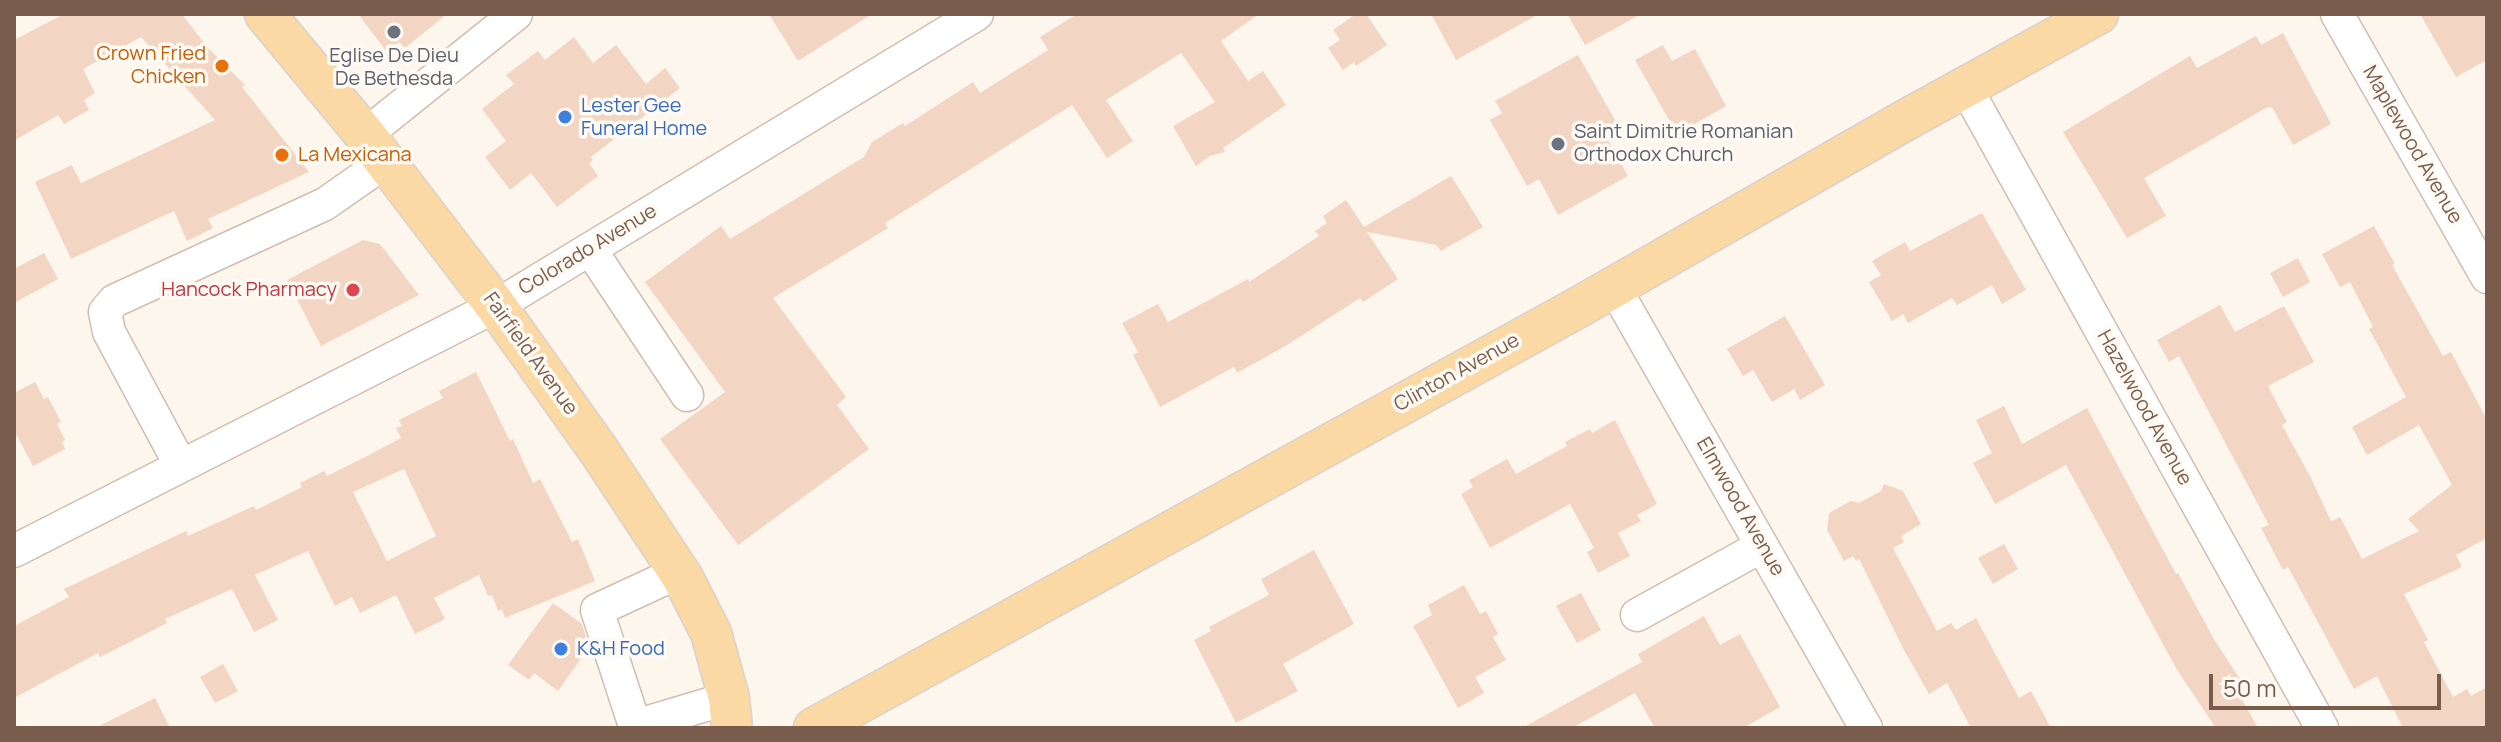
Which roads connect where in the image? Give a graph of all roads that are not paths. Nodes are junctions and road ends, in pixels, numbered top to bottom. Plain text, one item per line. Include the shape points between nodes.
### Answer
1 (265, 14) edge
2 (516, 14) edge
3 (977, 14) edge
4 (2098, 14) edge
5 (2337, 14) edge
6 (1966, 88) junction
7 (375, 149) junction
8 (590, 249) junction
9 (2487, 277) edge
10 (1614, 287) junction
11 (496, 306) junction
12 (687, 395) dead end
13 (181, 466) junction
14 (1762, 546) junction
15 (14, 551) edge
16 (679, 572) junction
17 (1637, 615) dead end
18 (730, 713) edge
19 (633, 727) edge
20 (814, 728) edge
21 (1866, 728) edge
22 (2322, 728) edge

1 - 7 main road, Fairfield Avenue
2 - 7 street
3 - 8 street, Colorado Avenue
4 - 6 main road, Clinton Avenue
5 - 9 street, Maplewood Avenue
6 - 10 main road, Clinton Avenue
6 - 22 street, Hazelwood Avenue
7 - 11 main road, Fairfield Avenue
7 - 13 street via 325,204 125,295 105,312 109,332
8 - 11 street, Colorado Avenue
8 - 12 street
10 - 14 street, Elmwood Avenue
10 - 20 main road, Clinton Avenue
11 - 13 street, Colorado Avenue
11 - 16 main road, Fairfield Avenue
13 - 15 street, Colorado Avenue
14 - 17 street
14 - 21 street, Elmwood Avenue
16 - 18 main road, Fairfield Avenue via 711,633
16 - 19 street via 597,610
18 - 19 street

